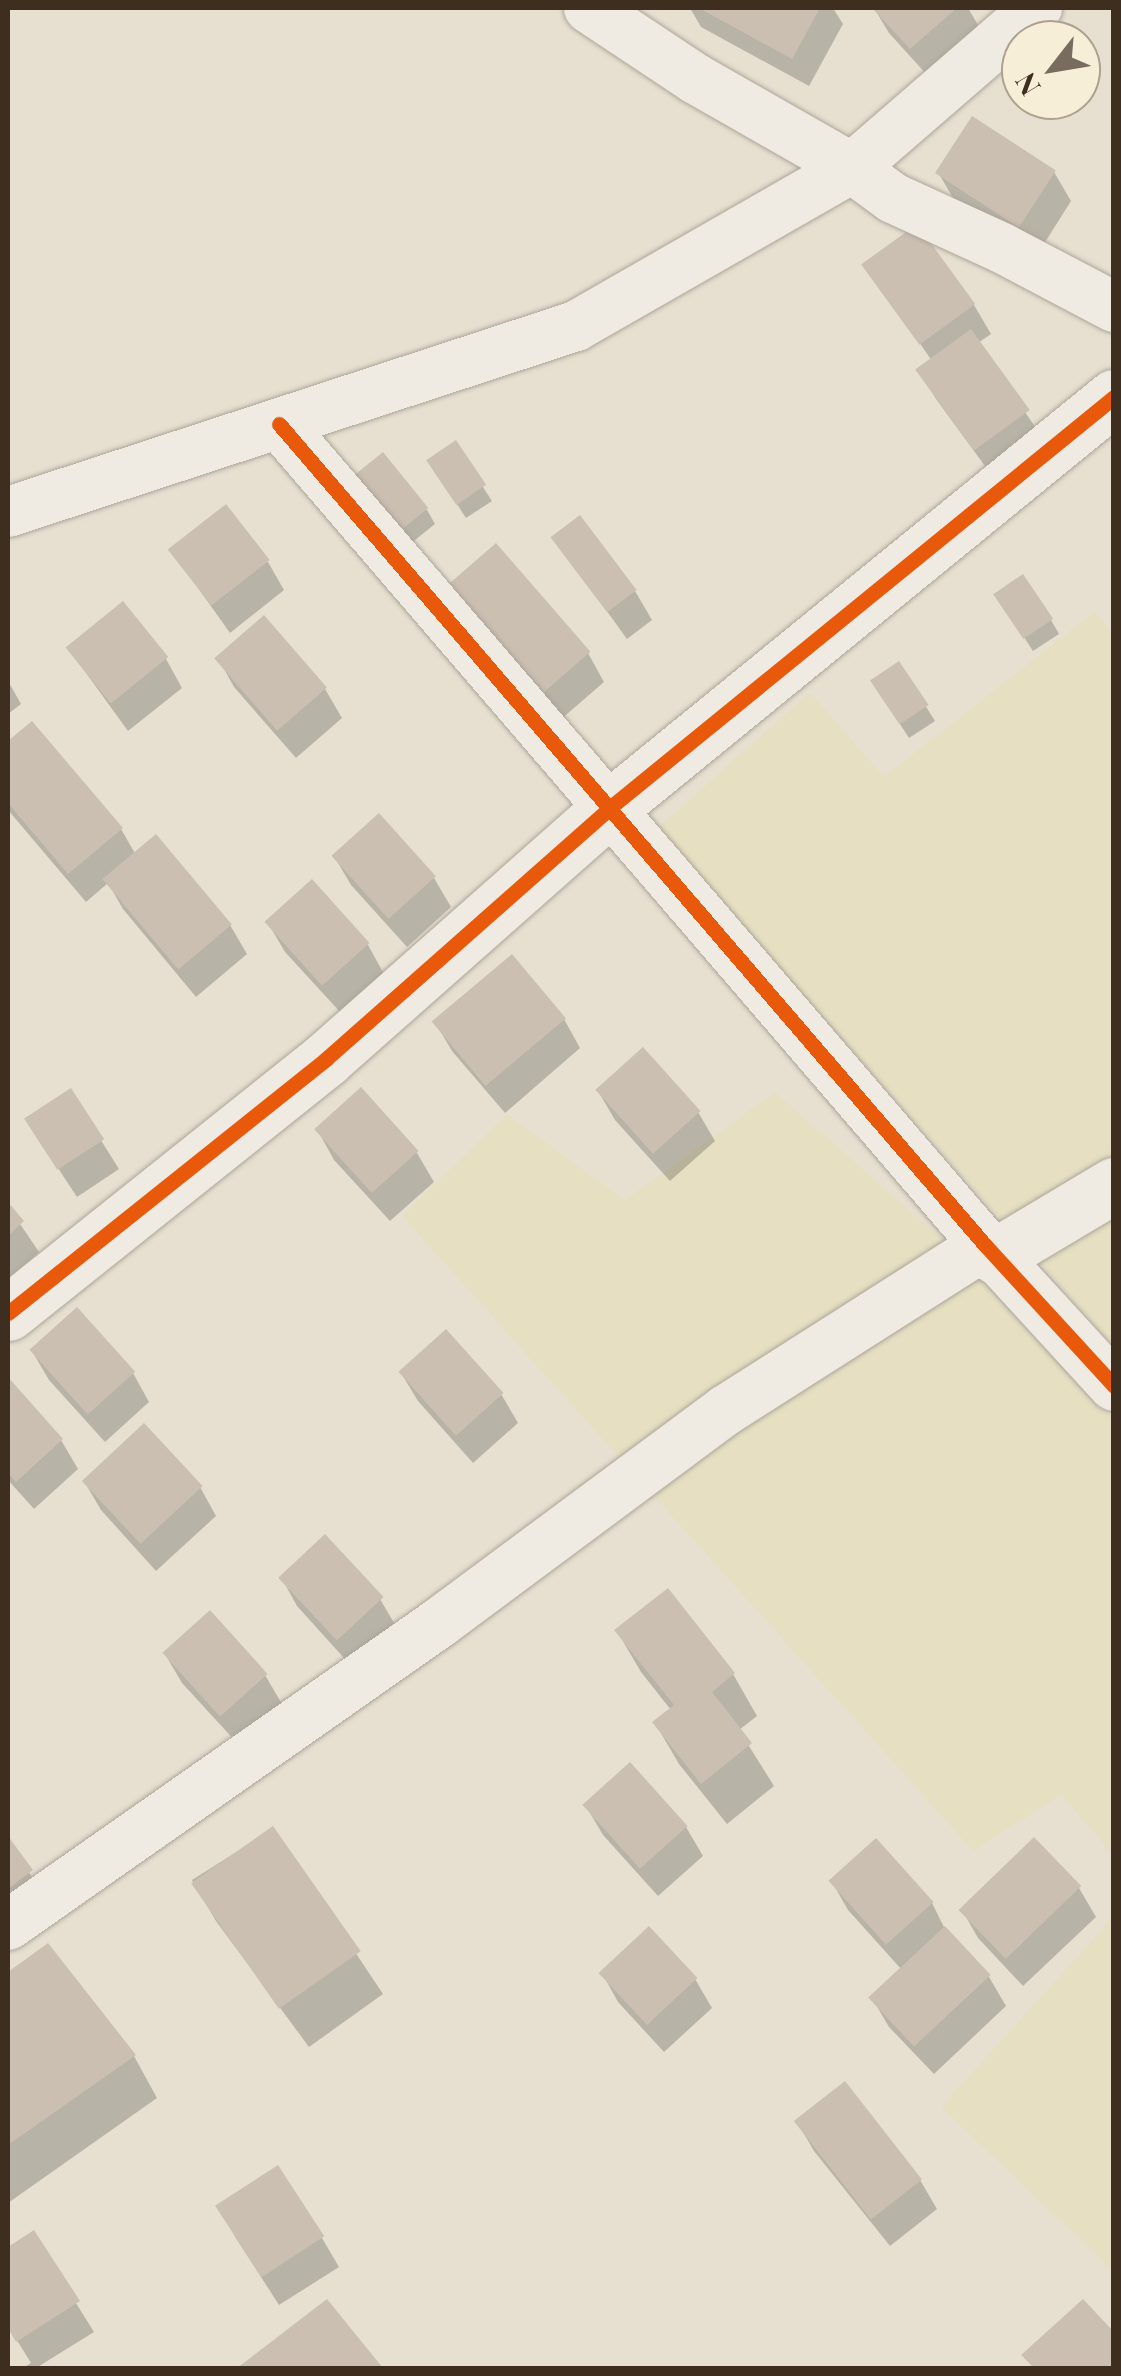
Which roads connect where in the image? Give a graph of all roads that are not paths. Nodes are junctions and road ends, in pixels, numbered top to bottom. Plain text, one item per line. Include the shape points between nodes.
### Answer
1 (589, 8) edge
2 (1038, 8) edge
3 (852, 168) junction
4 (1114, 307) edge
5 (1114, 397) edge
6 (279, 424) junction
7 (8, 512) edge
8 (607, 810) junction
9 (1114, 1185) edge
10 (990, 1251) junction
11 (8, 1313) edge
12 (1114, 1386) edge
13 (8, 1925) edge

1 - 3 street
2 - 3 street
3 - 4 street via 893,198
3 - 6 street via 576,326
5 - 8 street
6 - 7 street
6 - 8 street
8 - 10 street
8 - 11 street via 326,1059
9 - 10 street
10 - 12 street
10 - 13 street via 726,1410 440,1623

